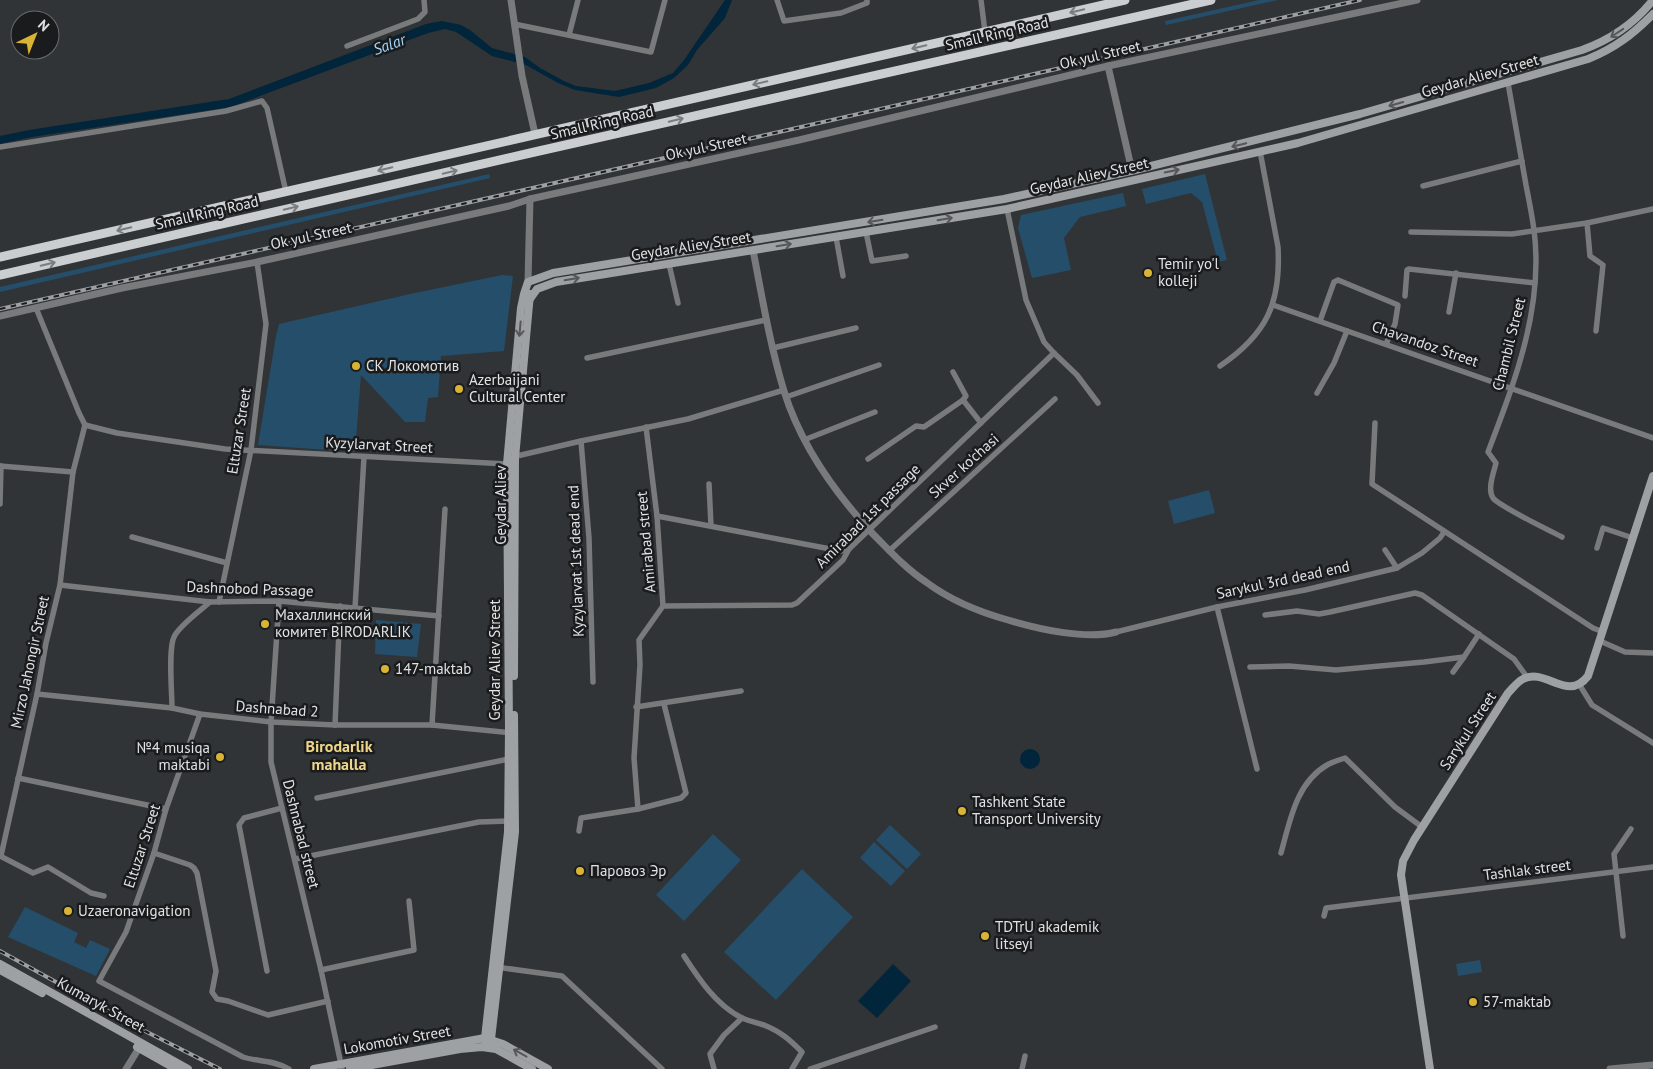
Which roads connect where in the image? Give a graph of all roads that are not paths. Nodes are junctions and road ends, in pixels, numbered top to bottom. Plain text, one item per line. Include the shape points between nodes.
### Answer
1 (424, 0) edge
2 (511, 0) edge
3 (578, 0) edge
4 (665, 0) edge
5 (777, 0) edge
6 (867, 0) edge
7 (981, 0) edge
8 (1125, 0) edge
9 (1211, 0) edge
10 (1417, 0) edge
11 (1653, 0) edge
12 (1653, 14) edge
13 (514, 24) junction
14 (985, 32) junction
15 (569, 35) junction
16 (348, 46) dead end
17 (1108, 66) junction
18 (1504, 74) junction
19 (1508, 83) junction
20 (1360, 114) junction
21 (1364, 124) junction
22 (535, 134) junction
23 (1258, 140) junction
24 (0, 147) edge
25 (539, 151) junction
26 (1260, 152) junction
27 (1522, 161) junction
28 (1133, 175) junction
29 (1423, 186) dead end
30 (286, 192) junction
31 (530, 199) junction
32 (1004, 199) junction
33 (1007, 209) junction
34 (1653, 209) edge
35 (1587, 223) junction
36 (1534, 230) junction
37 (866, 232) junction
38 (1411, 232) dead end
39 (836, 237) junction
40 (751, 241) junction
41 (753, 250) junction
42 (906, 256) dead end
43 (0, 257) edge
44 (257, 262) junction
45 (618, 263) junction
46 (669, 264) junction
47 (619, 272) junction
48 (1456, 273) junction
49 (0, 275) edge
50 (843, 276) dead end
51 (528, 282) junction
52 (1535, 283) junction
53 (1405, 296) dead end
54 (530, 299) junction
55 (678, 303) dead end
56 (1273, 305) junction
57 (36, 308) junction
58 (1449, 312) dead end
59 (0, 316) edge
60 (766, 320) junction
61 (1320, 321) junction
62 (856, 328) dead end
63 (1347, 331) junction
64 (1596, 331) dead end
65 (1386, 344) junction
66 (773, 348) junction
67 (1054, 354) junction
68 (587, 358) dead end
69 (879, 365) dead end
70 (1220, 366) dead end
71 (953, 372) dead end
72 (1513, 388) junction
73 (1316, 392) dead end
74 (785, 394) junction
75 (1055, 399) dead end
76 (963, 400) junction
77 (1098, 404) dead end
78 (875, 412) dead end
79 (981, 423) junction
80 (1375, 423) dead end
81 (86, 425) junction
82 (646, 427) junction
83 (1653, 438) edge
84 (804, 440) junction
85 (582, 441) junction
86 (251, 450) junction
87 (364, 457) junction
88 (515, 458) junction
89 (868, 458) dead end
90 (508, 464) junction
91 (0, 466) edge
92 (73, 472) junction
93 (1653, 476) edge
94 (709, 484) dead end
95 (0, 504) edge
96 (445, 509) dead end
97 (658, 516) junction
98 (711, 526) junction
99 (869, 530) junction
100 (1444, 532) junction
101 (132, 537) dead end
102 (1562, 537) dead end
103 (1633, 538) junction
104 (1597, 548) dead end
105 (849, 549) junction
106 (1385, 550) dead end
107 (889, 551) junction
108 (227, 563) junction
109 (1397, 568) junction
110 (60, 585) junction
111 (280, 601) junction
112 (210, 602) junction
113 (219, 602) junction
114 (340, 606) junction
115 (663, 606) junction
116 (1217, 607) junction
117 (355, 608) junction
118 (1265, 615) dead end
119 (439, 616) junction
120 (1116, 632) joint
121 (1603, 632) junction
122 (1479, 634) junction
123 (1600, 641) junction
124 (1653, 652) edge
125 (1464, 657) junction
126 (1250, 667) dead end
127 (1453, 672) dead end
128 (1527, 677) junction
129 (593, 682) dead end
130 (1579, 684) junction
131 (741, 691) dead end
132 (37, 694) junction
133 (664, 704) junction
134 (636, 707) junction
135 (172, 708) junction
136 (200, 714) junction
137 (271, 722) junction
138 (335, 725) junction
139 (432, 725) junction
140 (512, 733) junction
141 (1653, 743) edge
142 (509, 759) junction
143 (1257, 769) dead end
144 (18, 778) junction
145 (317, 798) dead end
146 (282, 808) junction
147 (166, 809) junction
148 (638, 809) junction
149 (508, 820) junction
150 (1422, 827) junction
151 (1631, 829) dead end
152 (579, 831) dead end
153 (511, 832) junction
154 (1281, 852) dead end
155 (154, 853) junction
156 (0, 856) edge
157 (295, 859) junction
158 (1653, 867) edge
159 (1616, 872) junction
160 (104, 896) dead end
161 (1404, 897) junction
162 (409, 900) dead end
163 (1324, 916) dead end
164 (1623, 936) dead end
165 (684, 956) dead end
166 (0, 964) edge
167 (496, 967) junction
168 (0, 970) edge
169 (322, 970) junction
170 (267, 971) dead end
171 (328, 1001) junction
172 (742, 1018) junction
173 (935, 1028) dead end
174 (488, 1038) junction
175 (140, 1045) junction
176 (487, 1047) junction
177 (1025, 1056) dead end
178 (1653, 1065) edge
179 (342, 1067) edge
180 (660, 1068) edge
181 (126, 1069) edge
182 (176, 1069) edge
183 (188, 1069) edge
184 (289, 1069) edge
185 (314, 1069) edge
186 (350, 1069) edge
187 (532, 1069) edge
188 (548, 1069) edge
189 (714, 1069) edge
190 (792, 1069) edge
191 (810, 1069) edge
192 (1022, 1069) edge
193 (1430, 1069) edge
194 (1610, 1069) edge

1 - 16 street via 425,12 418,19
2 - 13 street
3 - 15 street
4 - 15 street via 651,52
5 - 6 street via 784,20 842,13 867,3
7 - 14 street
8 -> 14 highway, Small Ring Road
25 -> 9 highway, Small Ring Road
10 - 17 street, Ok yul Street
11 -> 18 main road, Geydar Aliev Street via 1634,20 1602,42
12 - 19 main road, Geydar Aliev Street via 1608,51
13 - 15 street
13 - 22 street
14 -> 22 highway, Small Ring Road
17 - 28 street
17 - 31 street, Ok yul Street via 799,140
18 - 19 main road
18 -> 20 main road, Geydar Aliev Street
19 - 21 main road, Geydar Aliev Street
19 - 27 street, Chambil Street
20 - 21 main road
20 - 23 main road, Geydar Aliev Street
21 - 26 main road, Geydar Aliev Street
22 - 25 highway
22 -> 30 highway, Small Ring Road
23 - 26 main road
23 -> 28 main road, Geydar Aliev Street
24 - 30 street via 226,111 262,101 267,108
49 -> 25 highway, Small Ring Road
28 -> 26 main road, Geydar Aliev Street
26 - 56 street via 1278,247 1278,282
27 - 29 street
27 - 36 street, Chambil Street
28 - 32 main road, Geydar Aliev Street
28 - 33 main road, Geydar Aliev Street
30 -> 43 highway, Small Ring Road
31 - 44 street, Ok yul Street
31 - 51 street, Geydar Aliev Street
32 - 33 main road
32 -> 40 main road, Geydar Aliev Street
37 -> 33 main road, Geydar Aliev Street
33 - 67 street via 1026,300 1044,342
34 - 35 street
35 - 36 street
35 - 64 street via 1590,256 1604,265
36 - 38 street via 1512,234
36 - 52 street, Chambil Street
37 - 39 main road, Geydar Aliev Street
37 - 42 street via 872,261
41 -> 39 main road, Geydar Aliev Street
39 - 50 street
40 - 41 main road
40 - 45 main road, Geydar Aliev Street
41 - 46 main road, Geydar Aliev Street
41 - 60 street
44 - 57 street, Ok yul Street
44 - 86 street, Eltuzar Street via 266,324
45 - 47 main road
45 - 51 main road, Geydar Aliev Street via 553,273
46 - 47 main road, Geydar Aliev Street
46 - 55 street
54 -> 47 main road, Geydar Aliev Street via 537,289 548,284
48 - 52 street
48 - 53 street via 1408,269
48 - 58 street
51 - 54 main road, Geydar Aliev Street
51 -> 90 main road, Geydar Aliev Street via 522,308
52 - 72 street, Chambil Street via 1532,310
54 - 88 main road, Geydar Aliev
56 - 61 street, Chavandoz Street
56 - 70 street via 1255,336
57 - 59 street, Ok yul Street
57 - 81 street
60 - 66 street
60 - 68 street
61 - 63 street, Chavandoz Street
61 - 65 street via 1334,282 1338,280 1398,305 1395,324
62 - 66 street
63 - 65 street, Chavandoz Street
63 - 73 street via 1334,363
65 - 72 street, Chavandoz Street
66 - 74 street
67 - 77 street via 1076,375
67 - 79 street, Amirabad 1st passage
69 - 74 street
71 - 76 street via 966,396
72 - 83 street, Chavandoz Street
72 - 102 street, Chambil Street via 1488,452 1496,463 1491,490 1493,497
74 - 82 street
74 - 84 street
75 - 107 street, Skver ko'chasi
76 - 79 street
76 - 89 street via 924,427 916,426
78 - 84 street
79 - 99 street, Amirabad 1st passage
80 - 100 street via 1372,484
81 - 86 street, Kyzylarvat Street via 117,433
81 - 92 street
82 - 85 street
82 - 97 street, Amirabad street
84 - 99 street via 834,488
85 - 88 street
85 - 129 street, Kyzylarvat 1st dead end via 590,538
86 - 87 street, Kyzylarvat Street
86 - 108 street, Eltuzar Street
87 - 90 street, Kyzylarvat Street
87 - 117 street
88 - 90 street
88 - 140 main road, Geydar Aliev Street
90 - 140 main road, Geydar Aliev Street
91 - 92 street
91 - 95 street
92 - 110 street, Mirzo Jahongir Street
93 - 103 main road
94 - 98 street
96 - 119 street
97 - 98 street
97 - 115 street, Amirabad street
98 - 105 street
99 - 105 street, Amirabad 1st passage
99 - 107 street
100 - 109 street, Sarykul 3rd dead end via 1422,554
100 - 121 street
101 - 108 street
103 - 104 street via 1603,528
103 - 121 main road
105 - 115 street, Amirabad 1st passage via 843,560 795,604
106 - 109 street
107 - 120 street via 936,589 992,615 1067,632 1102,635
108 - 113 street, Eltuzar Street
109 - 116 street, Sarykul 3rd dead end
110 - 112 street, Dashnobod Passage
110 - 132 street, Mirzo Jahongir Street
111 - 113 street, Dashnobod Passage
111 - 114 street, Dashnobod Passage
111 - 137 street, Dashnabad street
112 - 113 street, Dashnobod Passage
112 - 135 street via 174,638 171,648
114 - 117 street, Dashnobod Passage
114 - 138 street
115 - 134 street, Amirabad street via 639,640
116 - 120 street, Sarykul 3rd dead end
116 - 143 street
117 - 119 street, Dashnobod Passage
118 - 122 street via 1297,611 1319,614 1415,593
119 - 139 street
121 - 123 main road
122 - 125 street
122 - 128 street via 1514,659
123 - 124 street via 1625,652
123 - 130 main road via 1589,674
125 - 126 street via 1336,670
125 - 127 street
128 - 130 main road via 1539,677 1567,686
128 - 150 main road, Sarykul Street via 1508,693
130 - 141 street via 1592,705
131 - 133 street
132 - 135 street, Dashnabad 2
132 - 144 street, Mirzo Jahongir Street
133 - 134 street
133 - 148 street via 686,793 681,798
134 - 148 street, Amirabad street via 634,758
135 - 136 street, Dashnabad 2
136 - 137 street, Dashnabad 2
136 - 147 street, Eltuzar Street
137 - 138 street, Dashnabad 2
137 - 146 street, Dashnabad street via 271,762
138 - 139 street, Dashnabad 2
139 - 140 street, Dashnabad 2
140 - 142 main road, Geydar Aliev Street
140 - 153 main road, Geydar Aliev Street
142 - 145 street
142 - 149 main road, Geydar Aliev Street
144 - 147 street
144 - 156 street, Mirzo Jahongir Street
146 - 157 street, Dashnabad street
146 - 170 street via 244,818 239,825
147 - 155 street, Eltuzar Street
148 - 152 street via 581,818
149 - 153 main road, Geydar Aliev Street
149 - 157 street via 479,822
150 - 154 street via 1395,808 1345,758 1325,766 1300,792
150 - 161 main road, Sarykul Street via 1402,864
151 - 159 street via 1614,854
153 - 167 main road, Geydar Aliev Street
155 - 171 street via 194,868 216,971 212,992 217,999 268,1015
155 - 184 street, Eltuzar Street via 126,932 99,981 243,1057 280,1063
156 - 160 street via 32,873 48,867 90,893
157 - 169 street, Dashnabad street
158 - 159 street, Tashlak street
159 - 161 street, Tashlak street
159 - 164 street
161 - 163 street, Tashlak street via 1326,908
161 - 193 main road, Sarykul Street
162 - 169 street via 414,950
165 - 172 street via 704,985
166 - 175 main road, Kumaryk Street
167 - 174 main road, Geydar Aliev Street
167 - 180 street via 562,976
168 - 175 main road, Kumaryk Street
169 - 171 street, Dashnabad street
171 - 179 street, Dashnabad street
172 - 189 street via 710,1054
172 - 190 street via 788,1037 802,1052
173 - 191 street
174 - 176 main road
174 - 179 main road, Lokomotiv Street
188 -> 174 main road
175 - 181 street
175 - 182 main road, Kumaryk Street
175 - 183 main road, Kumaryk Street
176 - 186 main road, Lokomotiv Street
176 - 187 main road
177 - 192 street
178 - 194 street
179 - 185 main road, Lokomotiv Street

